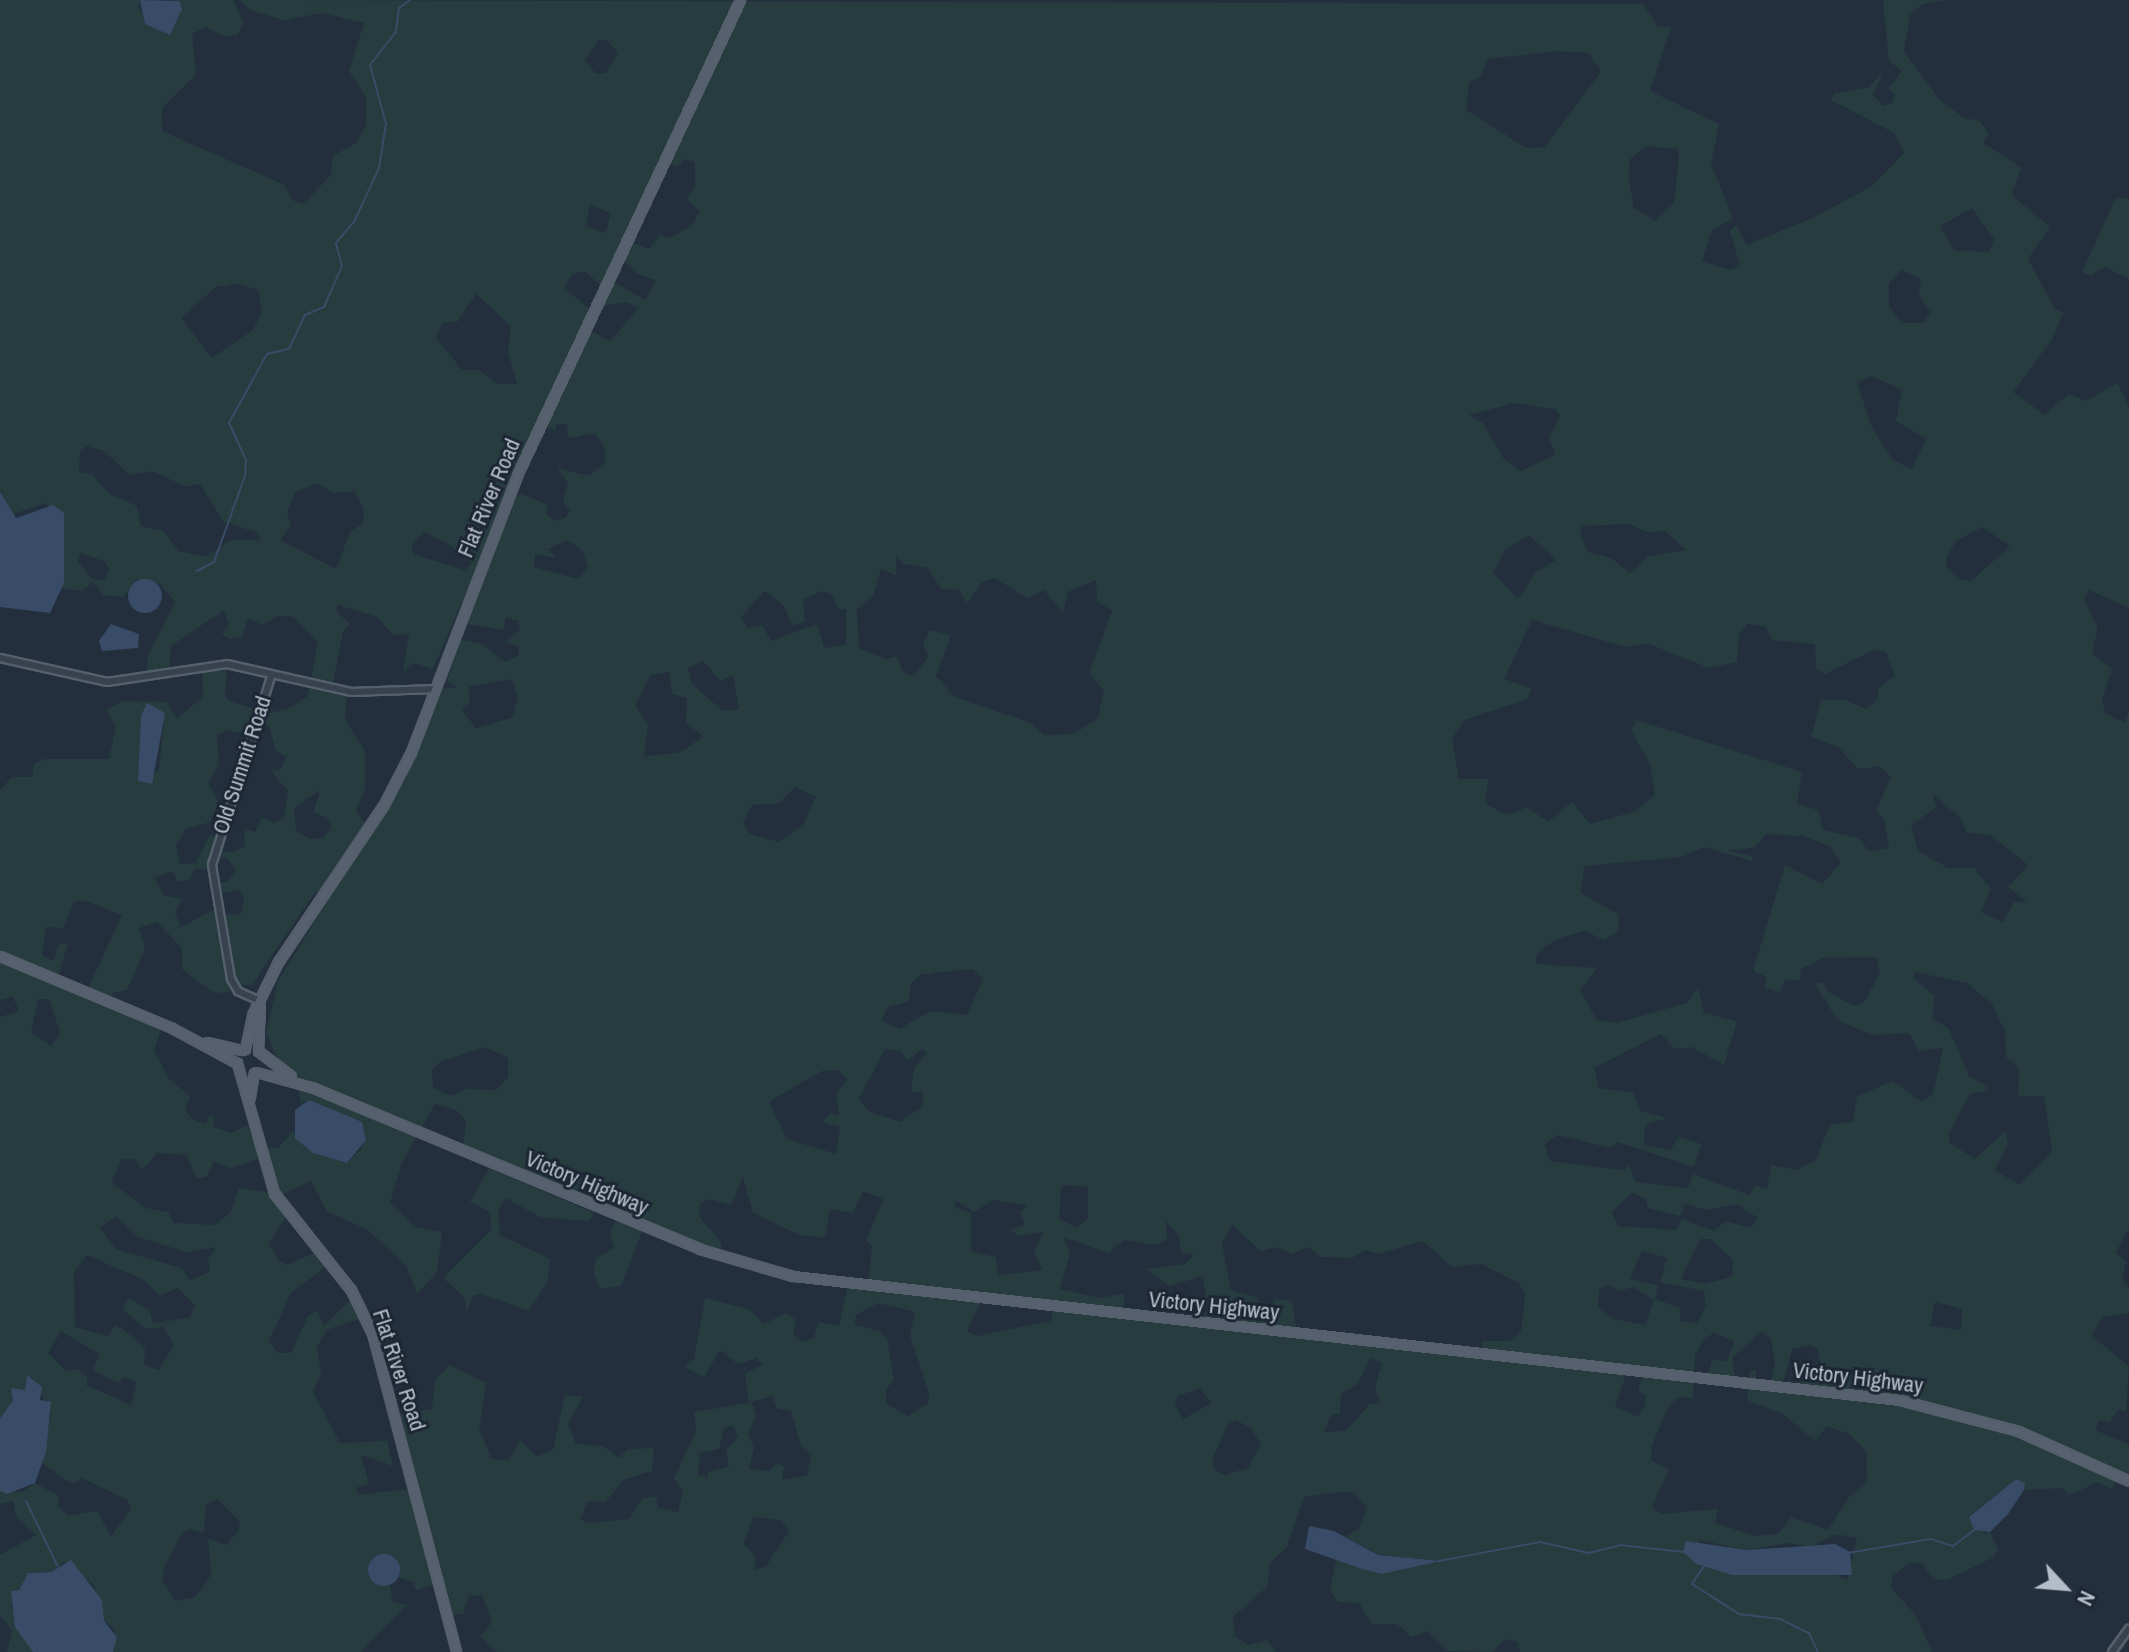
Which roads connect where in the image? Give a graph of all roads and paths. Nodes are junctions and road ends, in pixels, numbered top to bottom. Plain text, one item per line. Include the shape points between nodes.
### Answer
1 (740, 0) edge
2 (0, 658) edge
3 (271, 677) junction
4 (436, 689) junction
5 (0, 956) edge
6 (260, 1001) junction
7 (186, 1035) junction
8 (244, 1050) junction
9 (260, 1054) junction
10 (237, 1063) junction
11 (242, 1072) junction
12 (255, 1073) junction
13 (314, 1088) junction
14 (251, 1127) junction
15 (2129, 1481) edge
16 (2129, 1629) edge
17 (456, 1652) edge
18 (2112, 1652) edge

1 - 4 main road, Flat River Road via 518,473
2 - 3 street via 95,681 227,664
3 - 4 street, Old Summit Road via 351,692
3 - 6 street, Old Summit Road via 212,865 231,979 238,991
4 - 6 main road, Flat River Road via 392,791 278,962
5 - 7 main road
6 - 8 main road, Flat River Road
6 - 9 main road, Flat River Road
7 - 8 main road
7 - 10 main road
8 - 9 main road
8 - 10 main road, Flat River Road
9 - 12 main road
9 - 13 main road, Victory Highway
10 - 11 main road, Flat River Road
11 - 12 main road, Victory Highway
11 - 14 main road, Flat River Road
12 - 13 main road, Victory Highway
12 - 14 main road, Flat River Road
13 - 15 main road, Victory Highway via 700,1249 793,1276 1900,1400 2018,1431
14 - 17 main road, Flat River Road via 278,1202 351,1290 372,1333
16 - 18 street

